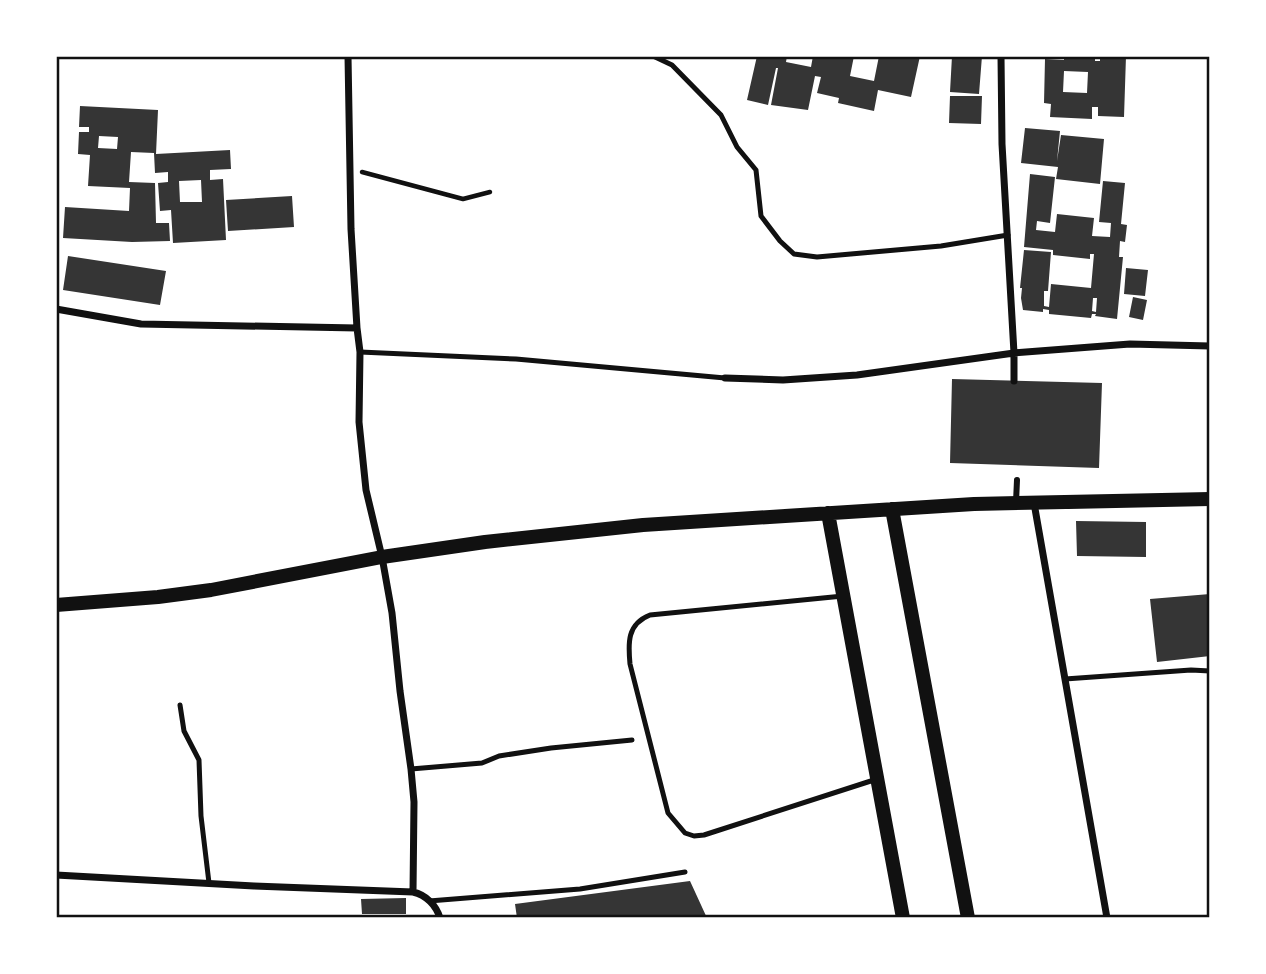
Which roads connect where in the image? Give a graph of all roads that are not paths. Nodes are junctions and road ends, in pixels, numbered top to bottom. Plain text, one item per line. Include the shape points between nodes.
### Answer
1 (348, 56) edge
2 (653, 56) edge
3 (1001, 56) edge
4 (1008, 235) junction
5 (56, 309) edge
6 (357, 328) junction
7 (1210, 346) edge
8 (360, 352) junction
9 (1014, 353) junction
10 (724, 378) joint
11 (1014, 381) dead end
12 (1017, 480) dead end
13 (1210, 499) edge
14 (1016, 503) junction
15 (1034, 503) junction
16 (892, 509) junction
17 (828, 513) junction
18 (382, 557) junction
19 (843, 596) junction
20 (56, 605) edge
21 (1210, 671) edge
22 (1065, 679) junction
23 (180, 705) dead end
24 (632, 740) dead end
25 (411, 769) junction
26 (877, 779) junction
27 (685, 872) dead end
28 (56, 874) edge
29 (209, 883) junction
30 (413, 892) junction
31 (429, 901) junction
32 (440, 918) edge
33 (903, 918) edge
34 (968, 918) edge
35 (1107, 918) edge

1 - 6 street
2 - 4 lane via 672,65 721,115 737,147 756,170 761,216 794,254 817,257 941,246
3 - 4 street
4 - 9 street
5 - 6 street via 141,324
6 - 8 street
7 - 9 street via 1130,344
8 - 10 lane via 516,359
8 - 18 street via 359,422 366,490
9 - 10 street via 858,375
9 - 11 street
12 - 14 street
13 - 15 main road
14 - 15 main road
14 - 16 main road
15 - 22 street
16 - 17 main road
16 - 34 main road
17 - 18 main road via 643,525
17 - 19 main road
18 - 20 main road via 211,590
18 - 25 street
19 - 26 main road
19 - 26 lane via 650,615 641,618 631,634 629,664 668,813 685,833 704,835
21 - 22 lane
22 - 35 street
23 - 29 lane via 184,731 199,760
24 - 25 lane
25 - 30 street
26 - 33 main road
27 - 31 lane via 580,890
28 - 29 street
29 - 30 street
30 - 31 street
31 - 32 street

